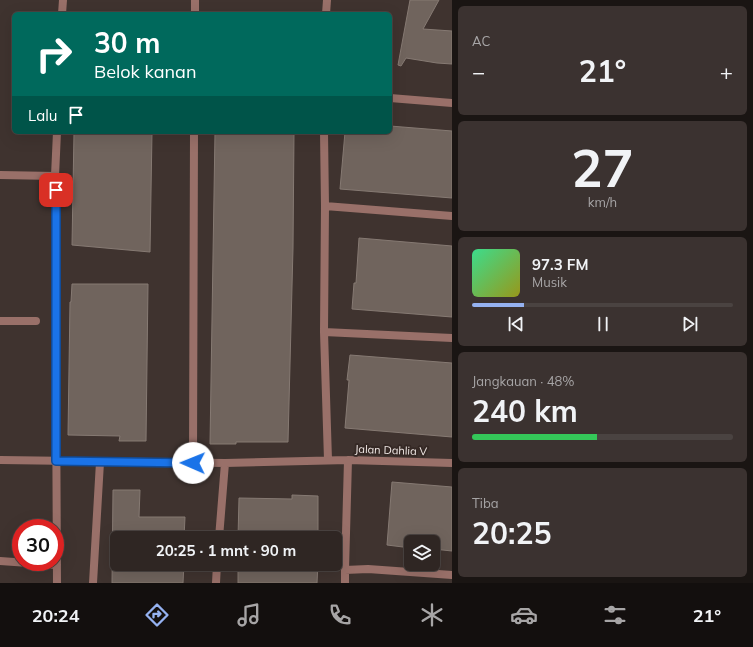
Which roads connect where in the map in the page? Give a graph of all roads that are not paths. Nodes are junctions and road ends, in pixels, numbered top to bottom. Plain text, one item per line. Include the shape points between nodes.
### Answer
1 (63, 0) edge
2 (195, 0) edge
3 (327, 0) edge
4 (62, 12) edge
5 (195, 12) edge
6 (326, 12) edge
7 (392, 98) edge
8 (452, 103) edge
9 (57, 134) edge
10 (194, 134) edge
11 (324, 134) edge
12 (0, 175) edge
13 (56, 176) junction
14 (325, 206) junction
15 (452, 216) edge
16 (0, 321) edge
17 (36, 321) dead end
18 (324, 332) junction
19 (452, 338) edge
20 (0, 460) edge
21 (328, 460) junction
22 (348, 460) junction
23 (56, 461) junction
24 (100, 462) junction
25 (193, 463) junction
26 (225, 463) junction
27 (452, 463) edge
28 (57, 519) edge
29 (220, 531) edge
30 (0, 561) edge
31 (12, 562) edge
32 (346, 570) junction
33 (58, 571) edge
34 (217, 571) edge
35 (452, 575) edge
36 (57, 583) edge
37 (93, 583) edge
38 (216, 583) edge
39 (345, 583) edge

1 - 4 street
2 - 5 street
3 - 6 street
7 - 8 street
9 - 13 street
10 - 25 street
11 - 14 street
12 - 13 street
13 - 23 street
14 - 15 street
14 - 18 street
16 - 17 street
18 - 19 street
18 - 21 street
20 - 23 street, Jalan Dahlia V
21 - 22 street, Jalan Dahlia V
21 - 26 street, Jalan Dahlia V
22 - 27 street, Jalan Dahlia V
22 - 32 street
23 - 24 street, Jalan Dahlia V
23 - 28 street
24 - 25 street, Jalan Dahlia V
24 - 37 street
25 - 26 street, Jalan Dahlia V
26 - 29 street
30 - 31 street
32 - 35 street via 368,569
32 - 39 street
33 - 36 street
34 - 38 street

